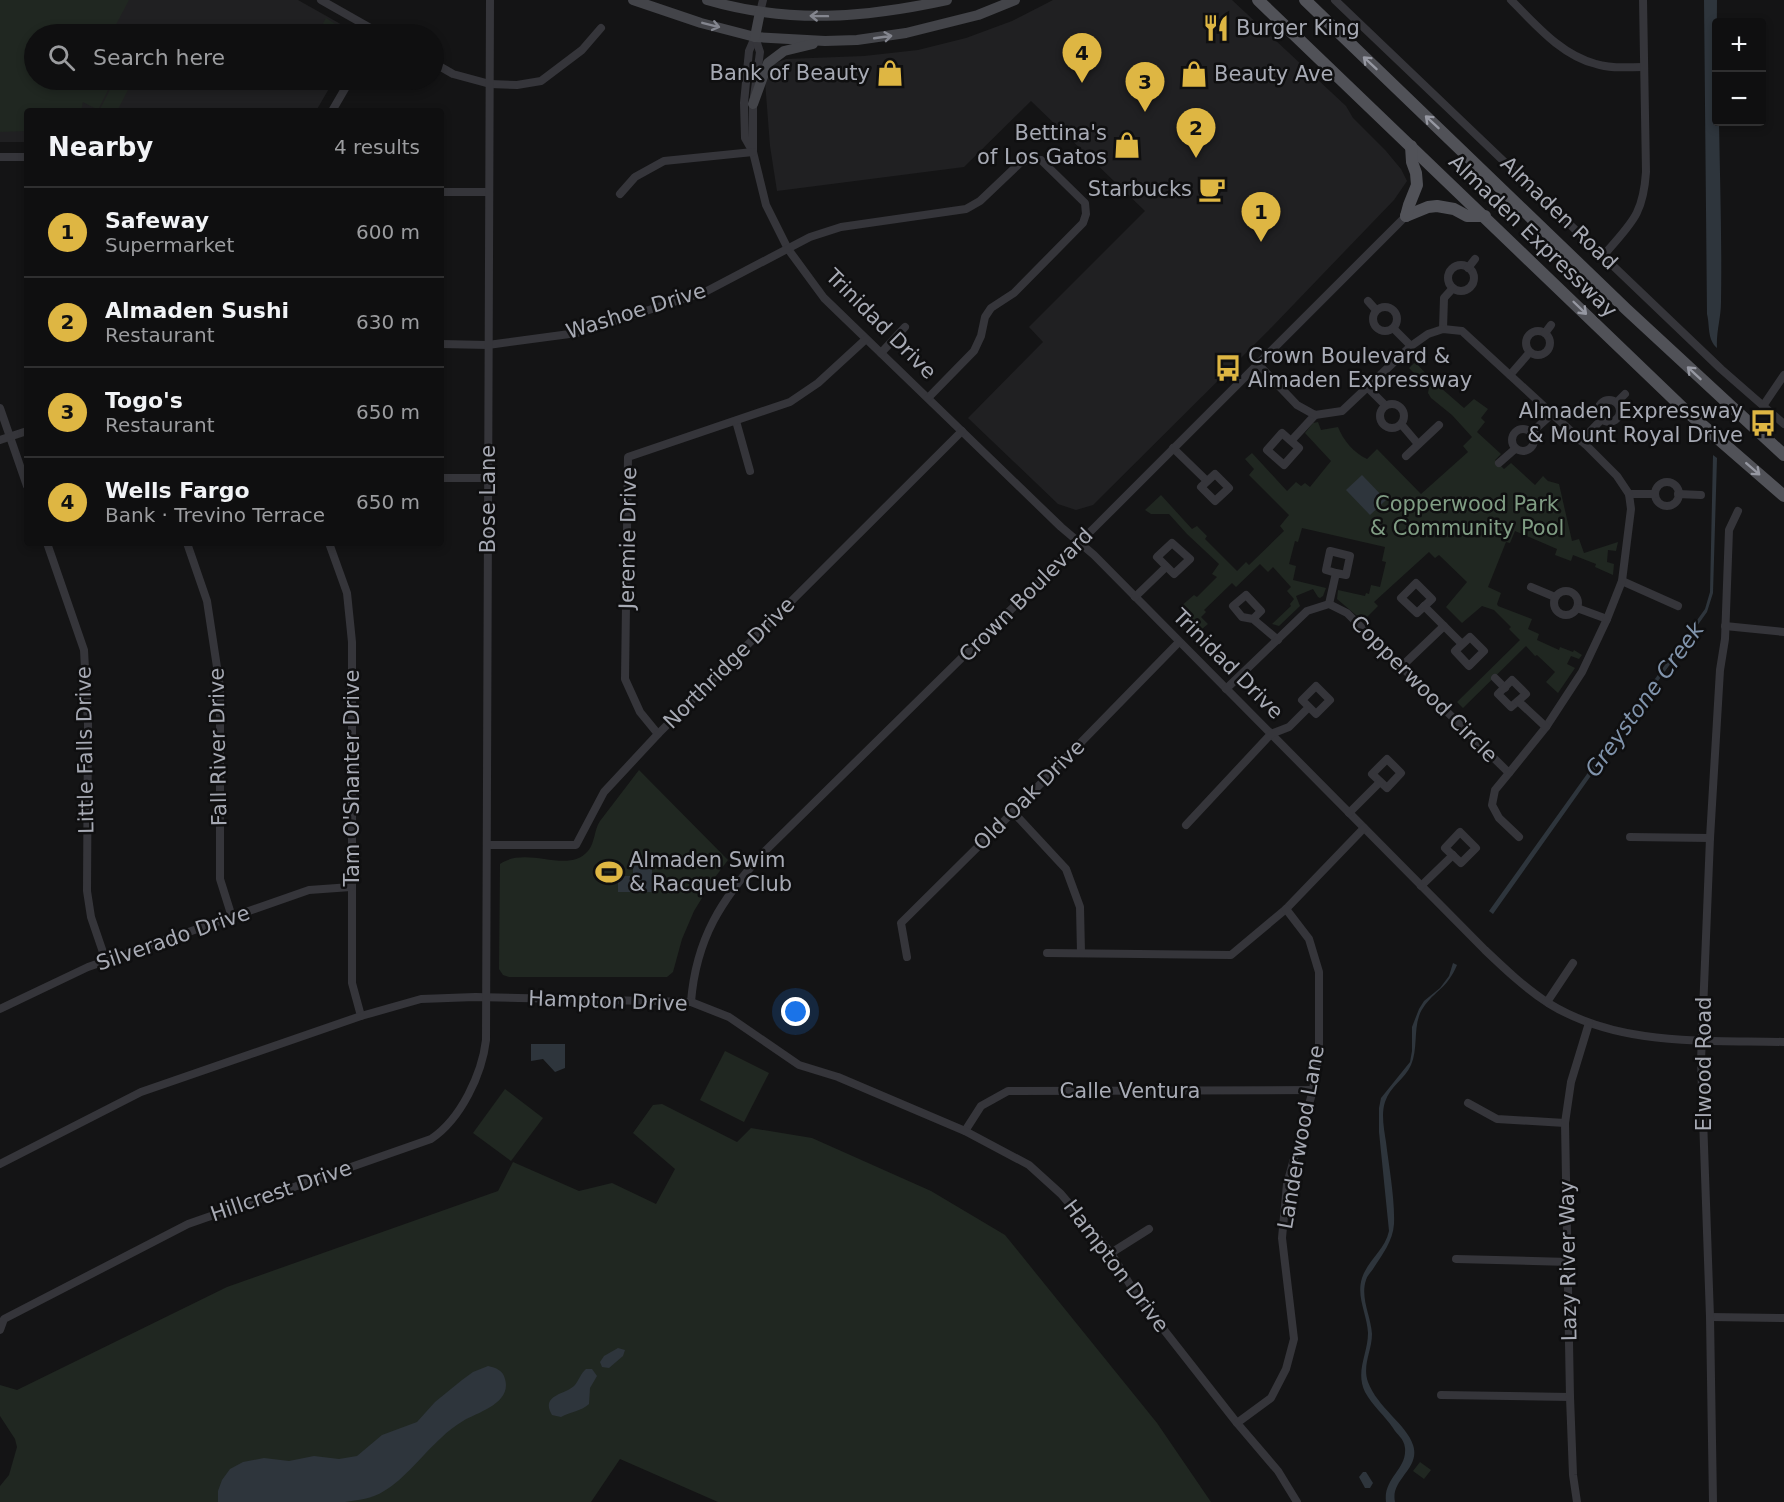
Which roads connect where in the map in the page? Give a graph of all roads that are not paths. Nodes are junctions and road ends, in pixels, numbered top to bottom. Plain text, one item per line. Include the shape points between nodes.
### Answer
1 (321, 0) edge
2 (490, 0) edge
3 (633, 0) edge
4 (707, 0) edge
5 (763, 0) edge
6 (947, 0) edge
7 (1015, 0) edge
8 (1258, 0) edge
9 (1305, 0) edge
10 (1335, 0) edge
11 (1511, 0) edge
12 (1643, 0) edge
13 (760, 12) junction
14 (361, 24) edge
15 (601, 28) dead end
16 (755, 37) junction
17 (825, 41) junction
18 (1643, 67) junction
19 (444, 69) edge
20 (490, 84) junction
21 (344, 90) edge
22 (753, 104) junction
23 (334, 108) edge
24 (1411, 146) junction
25 (753, 152) junction
26 (24, 157) edge
27 (0, 158) edge
28 (444, 192) dead end
29 (488, 192) junction
30 (620, 194) dead end
31 (1407, 216) junction
32 (1485, 216) junction
33 (788, 249) junction
34 (1604, 255) junction
35 (1474, 259) dead end
36 (1468, 268) junction
37 (1453, 288) junction
38 (1368, 301) dead end
39 (1376, 310) junction
40 (1551, 325) dead end
41 (905, 327) dead end
42 (1393, 328) junction
43 (1443, 329) junction
44 (1545, 333) junction
45 (866, 339) junction
46 (444, 344) edge
47 (488, 345) junction
48 (1411, 346) junction
49 (1530, 352) junction
50 (881, 353) junction
51 (1258, 364) junction
52 (1509, 375) junction
53 (1784, 375) edge
54 (1368, 388) junction
55 (1625, 394) dead end
56 (928, 398) junction
57 (1617, 402) junction
58 (1385, 405) junction
59 (1764, 406) junction
60 (0, 408) edge
61 (1553, 413) junction
62 (1315, 415) junction
63 (1602, 419) junction
64 (736, 421) junction
65 (1401, 424) junction
66 (1784, 424) edge
67 (1439, 426) dead end
68 (962, 431) junction
69 (24, 432) edge
70 (1531, 433) junction
71 (10, 436) junction
72 (0, 440) edge
73 (1291, 441) dead end
74 (1581, 441) junction
75 (1419, 444) junction
76 (1173, 448) junction
77 (1515, 449) junction
78 (1784, 455) edge
79 (1406, 456) dead end
80 (1499, 463) dead end
81 (750, 471) dead end
82 (24, 477) edge
83 (444, 478) edge
84 (488, 478) junction
85 (1207, 481) dead end
86 (1629, 494) junction
87 (1655, 494) junction
88 (1678, 494) junction
89 (1701, 495) dead end
90 (1784, 496) edge
91 (1738, 511) dead end
92 (1079, 542) junction
93 (48, 546) edge
94 (188, 546) edge
95 (330, 546) edge
96 (1166, 567) dead end
97 (1336, 573) dead end
98 (1622, 581) junction
99 (1530, 587) dead end
100 (1135, 597) junction
101 (1555, 597) junction
102 (1329, 604) junction
103 (1424, 606) dead end
104 (1678, 606) dead end
105 (1577, 608) junction
106 (1253, 619) dead end
107 (1607, 619) junction
108 (1444, 626) junction
109 (1725, 626) junction
110 (1784, 632) edge
111 (1278, 640) junction
112 (1179, 642) junction
113 (1462, 644) dead end
114 (1401, 667) junction
115 (1496, 678) dead end
116 (1505, 688) junction
117 (1226, 689) junction
118 (1518, 700) junction
119 (1309, 707) dead end
120 (1546, 727) junction
121 (658, 734) junction
122 (1271, 734) junction
123 (1509, 772) junction
124 (1380, 782) dead end
125 (1013, 812) junction
126 (1349, 813) junction
127 (1186, 825) dead end
128 (1364, 828) junction
129 (1519, 837) dead end
130 (1630, 837) dead end
131 (1710, 838) junction
132 (488, 845) junction
133 (1452, 855) dead end
134 (1422, 886) junction
135 (351, 887) junction
136 (1286, 909) junction
137 (232, 917) junction
138 (1081, 952) junction
139 (1047, 953) dead end
140 (907, 957) dead end
141 (106, 961) junction
142 (1573, 963) dead end
143 (486, 997) junction
144 (691, 1002) junction
145 (1547, 1002) junction
146 (0, 1009) edge
147 (361, 1016) junction
148 (1589, 1023) junction
149 (1703, 1040) junction
150 (1784, 1041) edge
151 (1313, 1090) junction
152 (1468, 1103) dead end
153 (1565, 1124) junction
154 (965, 1131) junction
155 (0, 1164) edge
156 (1149, 1229) dead end
157 (1111, 1253) junction
158 (1456, 1259) dead end
159 (1569, 1262) junction
160 (2, 1316) edge
161 (1710, 1317) junction
162 (1784, 1318) edge
163 (0, 1330) edge
164 (1441, 1395) dead end
165 (1570, 1397) junction
166 (1237, 1423) junction
167 (1297, 1502) edge
168 (1577, 1502) edge
169 (1713, 1502) edge

1 - 14 street
2 - 20 street, Bose Lane
3 -> 16 main road
4 - 13 main road
5 - 13 street, Trinidad Drive
6 -> 13 main road via 877,14
17 -> 7 main road via 916,31 978,15
8 - 24 main road, Almaden Expressway
78 -> 9 main road, Almaden Expressway
10 - 34 street, Almaden Road
11 - 18 street via 1556,44 1573,55 1597,65
12 - 18 street
13 - 16 main road, Trinidad Drive
15 - 20 street via 582,50 541,81
16 - 17 main road
16 - 22 street, Trinidad Drive via 760,52
16 - 25 street, Trinidad Drive via 749,51 744,103 745,138
17 - 22 main road via 784,51 768,63
18 - 34 street via 1644,195 1637,216
19 - 20 street
20 - 29 street, Bose Lane
21 - 23 street
22 - 25 street, Trinidad Drive
24 - 31 main road via 1417,186
24 - 32 main road, Almaden Expressway
25 - 30 street via 664,161 635,177
25 - 33 street, Trinidad Drive via 766,205
26 - 27 street
28 - 29 street
29 - 47 street, Bose Lane
31 - 32 main road via 1437,206 1467,216
31 - 51 street, Crown Boulevard
32 -> 90 main road, Almaden Expressway via 1685,410
33 - 45 street, Trinidad Drive via 824,298
33 - 47 street, Washoe Drive via 705,292 577,333
33 - 56 street, Washoe Drive via 841,227 966,209 1020,163 1031,159 1041,160 1085,203 1083,223 1014,293 991,308 974,351
34 - 59 street, Almaden Road
35 - 36 street
36 - 37 street via 1473,275 1472,283 1461,290
36 - 37 street via 1461,265 1450,270
37 - 43 street via 1444,298
38 - 39 street
39 - 42 street via 1372,320 1375,327 1382,331
39 - 42 street via 1384,306 1395,312 1397,321
40 - 44 street
41 - 50 street
42 - 48 street
43 - 48 street
43 - 52 street via 1462,331
44 - 49 street via 1530,334 1526,345
44 - 49 street via 1550,343 1547,350 1537,355
45 - 50 street, Trinidad Drive
45 - 64 street, Jeremie Drive via 818,383 790,402
46 - 47 street, Washoe Drive
47 - 84 street, Bose Lane
48 - 54 street
49 - 52 street
50 - 56 street, Trinidad Drive
51 - 62 street via 1297,405
51 - 76 street, Crown Boulevard
52 - 61 street
53 - 59 street
54 - 58 street
54 - 62 street via 1342,411
55 - 57 street
56 - 68 street, Trinidad Drive
57 - 63 street via 1602,402 1598,409
57 - 63 street via 1621,408 1618,418 1612,422
58 - 65 street via 1392,403 1403,409
58 - 65 street via 1380,416 1382,423 1389,428
59 - 66 street, Almaden Road
60 - 71 street
61 - 70 street
61 - 74 street
62 - 73 street
63 - 74 street
64 - 81 street
64 - 121 street, Jeremie Drive via 628,457 625,679 640,712
65 - 75 street
67 - 75 street
68 - 92 street, Trinidad Drive
68 - 121 street, Northridge Drive
69 - 71 street
70 - 77 street via 1532,448 1522,452
70 - 77 street via 1521,429 1514,433 1511,439
71 - 72 street
71 - 82 street
74 - 86 street via 1617,476
75 - 79 street
76 - 85 street
76 - 92 street, Crown Boulevard
77 - 80 street
83 - 84 street
84 - 132 street, Bose Lane
86 - 87 street
86 - 98 street, Copperwood Circle via 1631,509
87 - 88 street via 1661,484 1668,483
87 - 88 street via 1657,501 1667,506 1674,504
88 - 89 street
91 - 109 street, Elwood Road via 1729,530
92 - 100 street, Trinidad Drive
92 - 144 street, Crown Boulevard via 734,886 705,937
93 - 141 street, Little Falls Drive via 84,650 88,724 87,891
94 - 137 street, Fall River Drive via 207,601 220,687 220,879
95 - 135 street, Tam O'Shanter Drive via 347,592 352,642
96 - 100 street
97 - 102 street
98 - 104 street
98 - 107 street, Copperwood Circle
99 - 101 street
100 - 112 street, Trinidad Drive
101 - 105 street via 1561,591 1569,591 1578,600
101 - 105 street via 1555,608 1560,614 1572,614
102 - 111 street, Copperwood Circle via 1307,611
102 - 114 street, Copperwood Circle via 1347,613
103 - 108 street
105 - 107 street
106 - 111 street
107 - 120 street, Copperwood Circle via 1582,672
108 - 113 street
108 - 114 street
109 - 110 street
109 - 131 street, Elwood Road
111 - 117 street, Copperwood Circle
112 - 117 street, Trinidad Drive
112 - 125 street, Old Oak Drive
114 - 123 street, Copperwood Circle
115 - 116 street
116 - 118 street via 1498,694 1511,708
116 - 118 street via 1512,680 1526,694
117 - 122 street, Trinidad Drive
118 - 120 street
119 - 122 street via 1289,727
120 - 123 street, Copperwood Circle
121 - 132 street, Northridge Drive via 604,792 576,845
122 - 126 street, Trinidad Drive
122 - 127 street
123 - 129 street, Copperwood Circle via 1495,790 1492,805 1499,818
124 - 126 street
125 - 138 street via 1066,869 1080,907
125 - 140 street, Old Oak Drive via 901,923
126 - 128 street, Trinidad Drive
128 - 134 street, Trinidad Drive
128 - 136 street
130 - 131 street
131 - 149 street, Elwood Road
132 - 143 street, Bose Lane
133 - 134 street
134 - 145 street, Trinidad Drive via 1512,976
135 - 137 street, Silverado Drive via 309,890
135 - 147 street, Tam O'Shanter Drive via 352,983
136 - 138 street via 1231,955
136 - 151 street, Landerwood Lane via 1309,939 1319,972 1319,1052
137 - 141 street, Silverado Drive
138 - 139 street
141 - 146 street, Silverado Drive
142 - 145 street
143 - 144 street, Hampton Drive
143 - 147 street, Hampton Drive via 421,999
143 - 160 street, Hillcrest Drive via 483,1060 455,1118 438,1134 188,1224
144 - 154 street, Hampton Drive via 729,1017 799,1065 838,1077
145 - 148 street, Trinidad Drive
147 - 155 street, Hampton Drive via 141,1092
148 - 149 street, Trinidad Drive via 1623,1034
148 - 153 street, Lazy River Way via 1571,1082
149 - 150 street, Trinidad Drive
149 - 161 street, Elwood Road
151 - 154 street, Calle Ventura via 1008,1091 981,1106
151 - 166 street, Landerwood Lane via 1287,1184 1282,1238 1294,1339 1286,1369 1271,1398
152 - 153 street via 1497,1119
153 - 159 street, Lazy River Way
154 - 157 street, Hampton Drive via 1029,1166 1061,1194
156 - 157 street
157 - 166 street, Hampton Drive via 1135,1293
158 - 159 street
159 - 165 street, Lazy River Way
160 - 163 street, Hillcrest Drive
161 - 162 street
161 - 169 street, Elwood Road
164 - 165 street
165 - 168 street, Lazy River Way
166 - 167 street, Hampton Drive via 1278,1471

